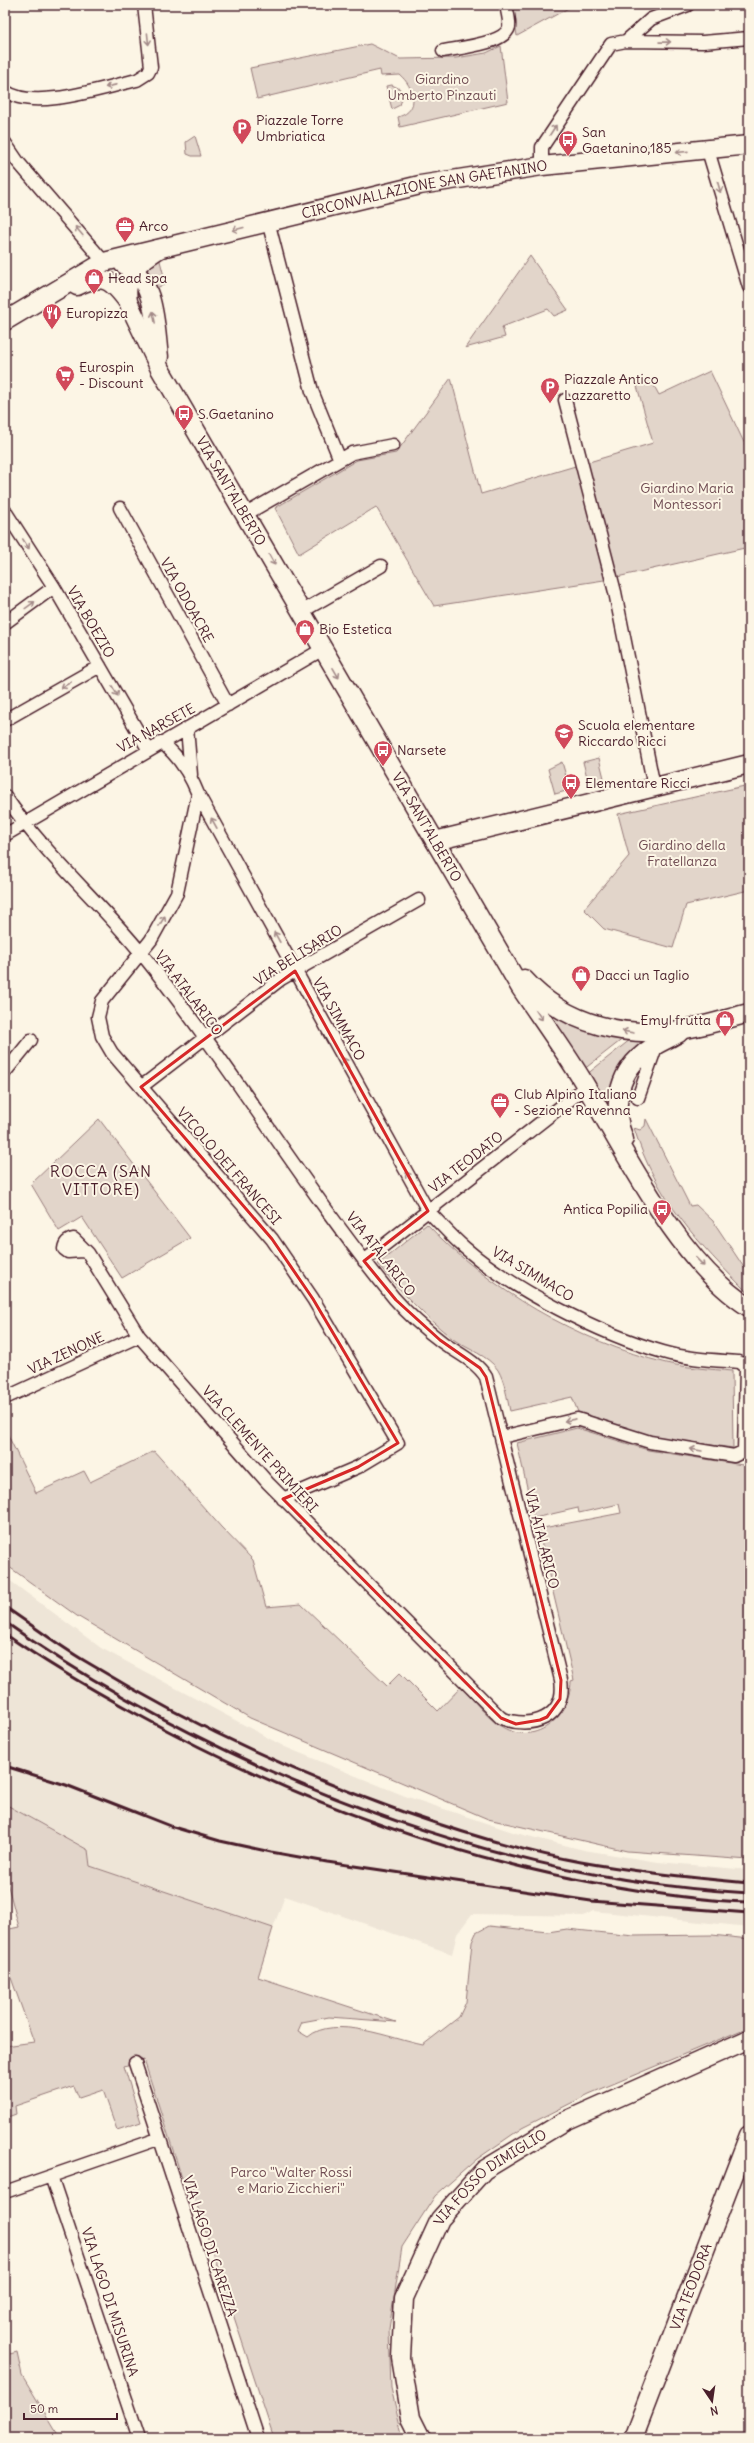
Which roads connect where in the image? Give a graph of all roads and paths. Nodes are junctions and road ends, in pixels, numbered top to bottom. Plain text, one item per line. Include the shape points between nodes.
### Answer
1 (144, 5) edge
2 (506, 5) edge
3 (688, 5) edge
4 (749, 38) edge
5 (626, 41) junction
6 (443, 51) dead end
7 (5, 91) edge
8 (5, 143) edge
9 (749, 145) edge
10 (711, 149) junction
11 (542, 166) junction
12 (268, 221) junction
13 (159, 248) junction
14 (104, 262) junction
15 (133, 268) junction
16 (749, 287) edge
17 (128, 302) junction
18 (5, 321) edge
19 (5, 327) edge
20 (160, 369) junction
21 (565, 400) dead end
22 (394, 445) dead end
23 (340, 460) junction
24 (120, 508) dead end
25 (5, 511) edge
26 (246, 514) junction
27 (381, 566) dead end
28 (54, 587) junction
29 (301, 612) junction
30 (5, 623) edge
31 (322, 650) junction
32 (100, 666) junction
33 (228, 705) junction
34 (5, 720) edge
35 (187, 728) junction
36 (161, 742) junction
37 (148, 749) junction
38 (749, 764) edge
39 (191, 776) junction
40 (654, 787) junction
41 (198, 794) junction
42 (5, 796) edge
43 (23, 823) junction
44 (5, 834) edge
45 (435, 841) junction
46 (419, 900) dead end
47 (141, 954) junction
48 (505, 958) junction
49 (295, 971) junction
50 (749, 1013) edge
51 (689, 1029) junction
52 (205, 1038) junction
53 (31, 1040) dead end
54 (657, 1044) junction
55 (5, 1072) edge
56 (141, 1087) junction
57 (586, 1087) junction
58 (638, 1098) dead end
59 (656, 1204) junction
60 (428, 1211) junction
61 (88, 1253) dead end
62 (364, 1261) junction
63 (749, 1307) edge
64 (139, 1336) junction
65 (5, 1398) edge
66 (502, 1437) junction
67 (283, 1499) junction
68 (433, 1648) joint
69 (749, 2039) edge
70 (135, 2063) dead end
71 (749, 2136) edge
72 (158, 2139) junction
73 (51, 2176) junction
74 (5, 2192) edge
75 (139, 2438) edge
76 (258, 2438) edge
77 (421, 2438) edge
78 (633, 2438) edge

1 -> 7 street via 151,67 148,73 137,80 48,99 22,97
2 - 6 street via 509,27 504,34 495,40
3 - 5 street via 651,19
5 -> 4 street via 696,42
11 -> 5 street via 542,147 607,49 611,44
14 -> 8 street via 22,167
9 - 10 street, CIRCONVALLAZIONE SAN GAETANINO
10 -> 11 street, CIRCONVALLAZIONE SAN GAETANINO
10 -> 16 street via 710,157
11 - 12 street, CIRCONVALLAZIONE SAN GAETANINO via 420,185
12 -> 13 street, CIRCONVALLAZIONE SAN GAETANINO
12 - 23 street via 310,384
13 - 14 street, CIRCONVALLAZIONE SAN GAETANINO
13 - 15 street
14 - 15 street
14 - 18 street, CIRCONVALLAZIONE SAN GAETANINO
15 - 17 street, VIA SANT'ALBERTO via 128,281
20 -> 15 street, VIA SANT'ALBERTO via 154,316 142,277
17 - 19 street via 109,280 93,278
17 - 20 street, VIA SANT'ALBERTO
20 - 26 street, VIA SANT'ALBERTO
21 - 40 street via 615,592
22 - 23 street via 352,453
23 - 26 street
24 - 33 street, VIA ODOACRE
25 -> 28 street, VIA BOEZIO
26 -> 29 street, VIA SANT'ALBERTO
27 - 29 street
30 -> 28 street
28 - 32 street, VIA BOEZIO
29 - 31 street, VIA SANT'ALBERTO
31 - 33 street, VIA NARSETE
31 -> 45 street, VIA SANT'ALBERTO
32 -> 34 street
32 -> 37 street, VIA BOEZIO
33 - 35 street, VIA NARSETE
35 - 36 street, VIA NARSETE
35 - 39 street, VIA SIMMACO
36 - 37 street, VIA NARSETE
36 - 39 street, VIA SIMMACO via 170,749
37 - 43 street, VIA NARSETE
38 - 40 street
39 - 41 street, VIA SIMMACO
40 - 45 street
47 -> 41 street, VICOLO DEI FRANCESI via 177,893
49 -> 41 street, VIA SIMMACO
42 - 43 street, VIA ATALARICO
43 - 44 street, VIA NARSETE
43 - 47 street, VIA ATALARICO
45 - 48 street, VIA SANT'ALBERTO
46 - 49 street, VIA BELISARIO
47 - 52 street, VIA ATALARICO
47 - 56 street, VICOLO DEI FRANCESI via 102,1001 98,1017 102,1036 112,1053
51 -> 48 street, VIA SANT'ALBERTO via 634,1033 597,1026 571,1016 551,1004 531,987
48 -> 57 street, VIA SANT'ALBERTO via 520,987
49 - 52 street, VIA BELISARIO
60 -> 49 street, VIA SIMMACO
50 - 51 street, VIA SANT'ALBERTO
51 - 54 street, VIA SANT'ALBERTO
52 - 56 street, VIA BELISARIO
52 - 62 street, VIA ATALARICO
53 - 55 street
54 - 58 street
54 - 59 street, VIA SANT'ALBERTO via 642,1054 629,1068 616,1109 623,1138 641,1169
56 - 67 street, VICOLO DEI FRANCESI via 272,1239 313,1299 398,1442 358,1467
57 - 59 street, VIA SANT'ALBERTO
57 - 60 street, VIA TEODATO
59 -> 63 street, VIA SANT'ALBERTO via 674,1232 720,1283
60 - 62 street, VIA TEODATO
60 -> 66 street, VIA SIMMACO via 464,1247 505,1278 573,1316 625,1340 664,1353 739,1362 746,1368 744,1451 734,1456 650,1442 577,1419
61 - 64 street, VIA CLEMENTE PRIMIERI
62 - 66 street, VIA ATALARICO via 396,1300 440,1340 480,1368 491,1390
64 - 65 street, VIA ZENONE
64 - 67 street, VIA CLEMENTE PRIMIERI
66 - 68 street, VIA ATALARICO via 563,1689 560,1699 547,1717 540,1720 523,1724 501,1718
67 - 68 street, VIA CLEMENTE PRIMIERI
69 - 77 street, VIA FOSSO DIMIGLIO via 565,2121 484,2170 440,2219 404,2298 401,2358 411,2418
70 - 72 street, VIA LAGO DI CAREZZA
71 - 78 street, VIA TEODORA
72 - 73 street
72 - 76 street, VIA LAGO DI CAREZZA
73 - 74 street
73 - 75 street, VIA LAGO DI MISURINA

